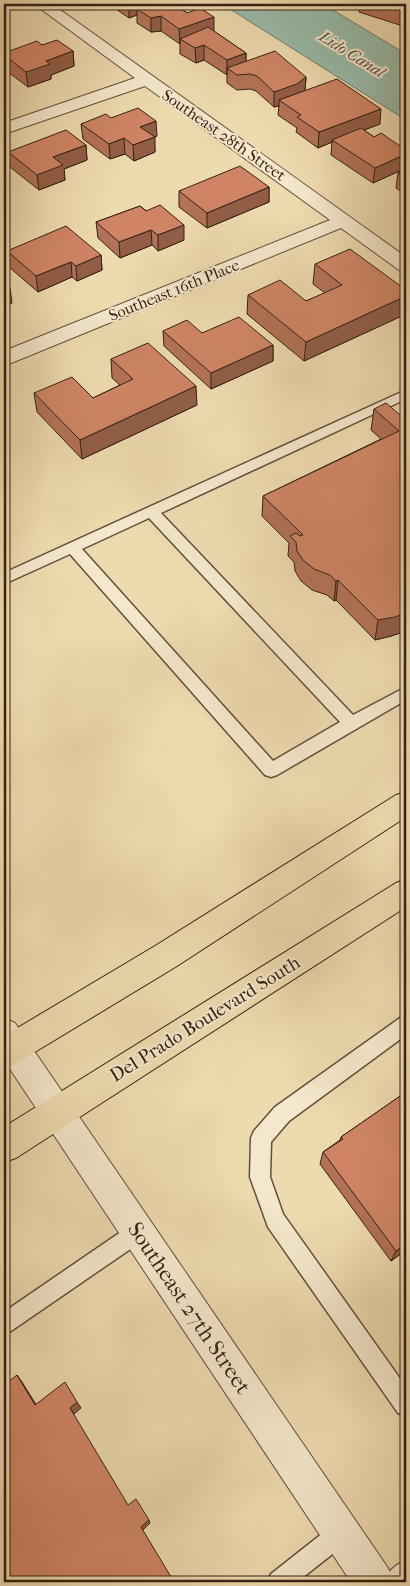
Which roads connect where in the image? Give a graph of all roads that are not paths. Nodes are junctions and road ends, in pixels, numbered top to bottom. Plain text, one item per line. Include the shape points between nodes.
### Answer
1 (42, 4) edge
2 (146, 80) junction
3 (4, 129) edge
4 (344, 221) junction
5 (406, 266) edge
6 (4, 359) edge
7 (406, 394) edge
8 (151, 511) junction
9 (72, 547) junction
10 (4, 579) edge
11 (406, 693) edge
12 (351, 723) junction
13 (406, 803) edge
14 (406, 892) edge
15 (406, 1024) edge
16 (7, 1045) edge
17 (57, 1112) junction
18 (4, 1146) edge
19 (138, 1232) junction
20 (4, 1324) edge
21 (406, 1406) edge
22 (341, 1533) junction
23 (406, 1572) edge
24 (279, 1582) edge
25 (374, 1582) edge
26 (396, 1582) edge

1 - 2 street, Southeast 28th Street
2 - 3 street
2 - 4 street, Southeast 28th Street
4 - 5 street, Southeast 28th Street
4 - 6 street, Southeast 16th Place
7 - 8 lane
8 - 9 lane
8 - 12 lane
9 - 10 lane
9 - 12 lane via 272,770
11 - 12 lane
13 - 16 main road via 166,956
14 - 17 main road, Del Prado Boulevard South
15 - 21 lane via 282,1114 261,1138 260,1177 275,1220
16 - 17 street, Southeast 27th Street
17 - 18 main road, Del Prado Boulevard South
17 - 19 street, Southeast 27th Street
19 - 20 lane
19 - 22 street, Southeast 27th Street
22 - 24 lane
22 - 25 street, Southeast 27th Street
23 - 26 lane

